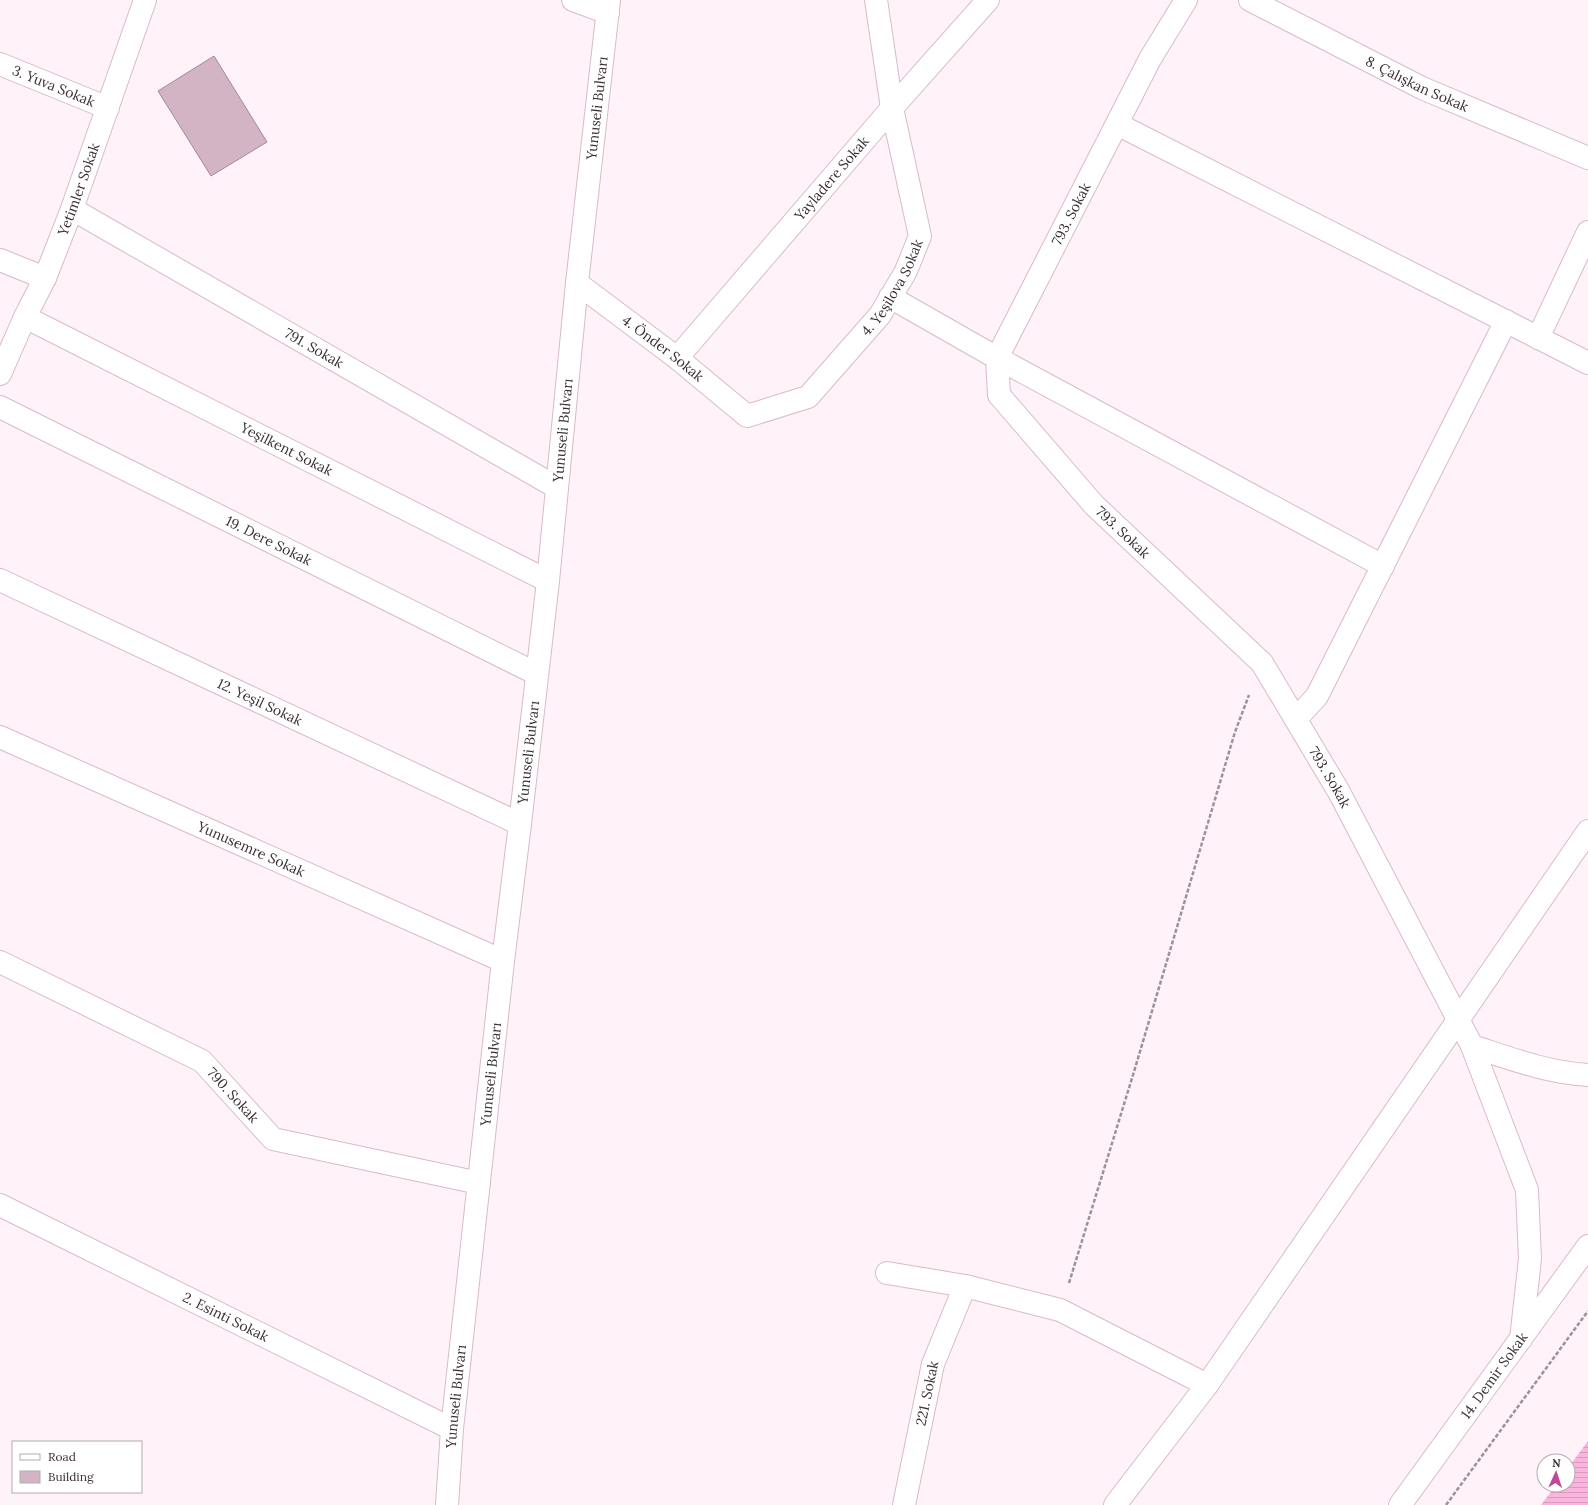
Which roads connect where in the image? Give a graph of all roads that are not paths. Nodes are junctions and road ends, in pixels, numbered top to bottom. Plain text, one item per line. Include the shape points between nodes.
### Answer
1 (144, 0) edge
2 (573, 0) edge
3 (876, 0) edge
4 (988, 0) edge
5 (1186, 0) edge
6 (1250, 0) edge
7 (608, 7) edge
8 (0, 64) edge
9 (108, 108) junction
10 (892, 108) junction
11 (1117, 124) junction
12 (1588, 158) edge
13 (72, 209) junction
14 (1588, 232) edge
15 (0, 260) edge
16 (45, 278) junction
17 (577, 283) junction
18 (890, 297) junction
19 (25, 317) junction
20 (1506, 321) junction
21 (1538, 338) junction
22 (677, 358) junction
23 (998, 358) junction
24 (1588, 363) edge
25 (0, 374) edge
26 (0, 407) edge
27 (747, 416) joint
28 (556, 487) junction
29 (1383, 566) junction
30 (0, 580) edge
31 (548, 581) junction
32 (537, 674) junction
33 (1296, 719) junction
34 (0, 737) edge
35 (520, 824) junction
36 (1588, 831) edge
37 (503, 961) junction
38 (0, 962) edge
39 (1458, 1019) junction
40 (1472, 1046) junction
41 (1588, 1075) edge
42 (479, 1183) junction
43 (0, 1205) edge
44 (1588, 1246) edge
45 (887, 1273) dead end
46 (965, 1286) junction
47 (1521, 1339) junction
48 (1207, 1385) junction
49 (452, 1429) junction
50 (447, 1505) edge
51 (904, 1505) edge
52 (1115, 1505) edge
53 (1400, 1505) edge

1 - 9 street, Yetimler Sokak
2 - 7 street
3 - 10 street, 4. Yeşilova Sokak
4 - 10 street, Yayladere Sokak
5 - 11 street, 793. Sokak via 1150,60
6 - 12 street, 8. Çalışkan Sokak via 1422,88
7 - 17 street, Yunuseli Bulvarı
8 - 9 street, 3. Yuva Sokak
9 - 13 street, Yetimler Sokak
10 - 18 street, 4. Yeşilova Sokak via 920,236 906,271
10 - 22 street, Yayladere Sokak
11 - 20 street
11 - 23 street, 793. Sokak
13 - 16 street, Yetimler Sokak
13 - 28 street, 791. Sokak
14 - 21 street
15 - 16 street
16 - 19 street, Yetimler Sokak
17 - 22 street, 4. Önder Sokak
17 - 28 street, Yunuseli Bulvarı
18 - 23 street
18 - 27 street, 4. Yeşilova Sokak via 880,315 808,397
19 - 25 street, Yetimler Sokak
19 - 31 street, Yeşilkent Sokak
20 - 21 street
20 - 29 street
21 - 24 street
22 - 27 street, 4. Önder Sokak
23 - 29 street
23 - 33 street, 793. Sokak via 999,395 1094,505 1262,663
26 - 32 street, 19. Dere Sokak
28 - 31 street, Yunuseli Bulvarı
29 - 33 street via 1317,696
30 - 35 street, 12. Yeşil Sokak
31 - 32 street, Yunuseli Bulvarı
32 - 35 street, Yunuseli Bulvarı
33 - 39 street, 793. Sokak via 1339,792
34 - 37 street, Yunusemre Sokak
35 - 37 street, Yunuseli Bulvarı
36 - 39 street
37 - 42 street, Yunuseli Bulvarı
38 - 42 street, 790. Sokak via 202,1061 273,1139
39 - 40 street, 793. Sokak
39 - 48 street
40 - 41 street via 1537,1068
40 - 47 street, 793. Sokak via 1527,1190 1530,1259
42 - 49 street, Yunuseli Bulvarı
43 - 49 street, 2. Esinti Sokak
44 - 47 street, 14. Demir Sokak
45 - 46 street
46 - 48 street via 1060,1310
46 - 51 street, 221. Sokak via 933,1364
47 - 53 street, 14. Demir Sokak
48 - 52 street
49 - 50 street, Yunuseli Bulvarı

